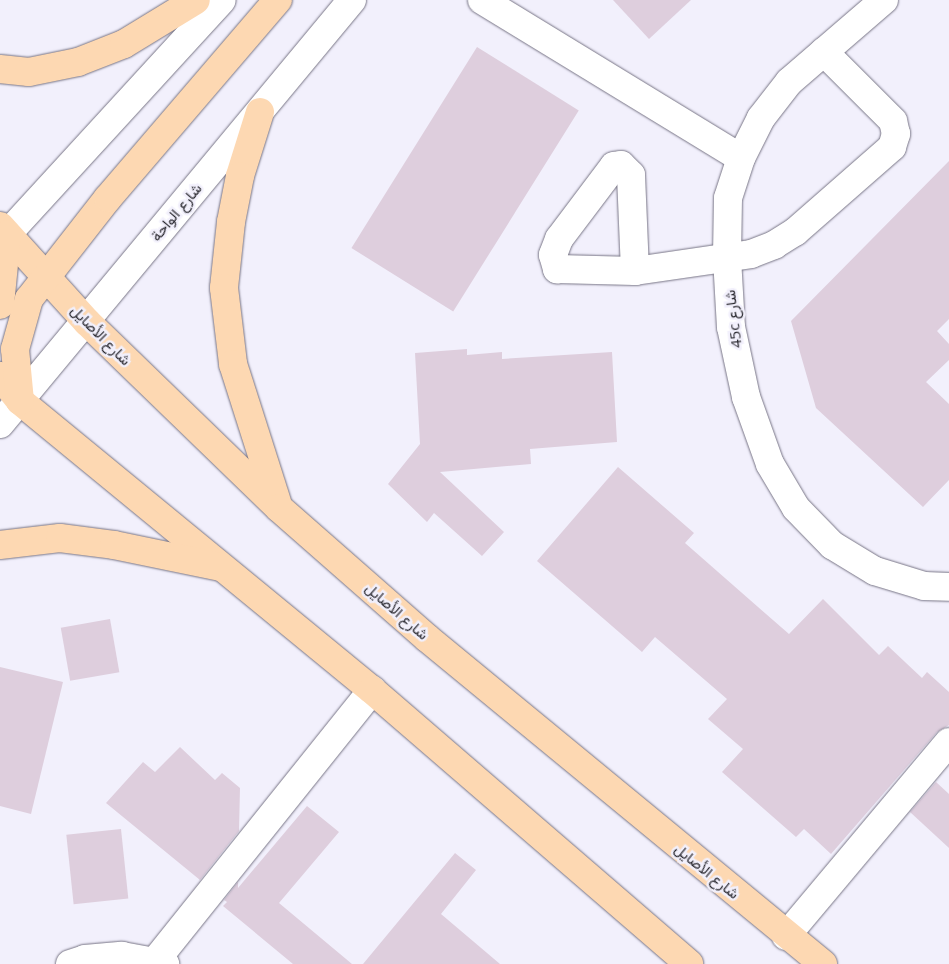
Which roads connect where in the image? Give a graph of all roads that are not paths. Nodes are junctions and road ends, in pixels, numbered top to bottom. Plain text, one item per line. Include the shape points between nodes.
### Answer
1 (196, 0) edge
2 (222, 0) edge
3 (278, 0) edge
4 (352, 0) edge
5 (482, 0) edge
6 (884, 0) edge
7 (824, 52) junction
8 (0, 69) edge
9 (260, 112) junction
10 (741, 158) junction
11 (2, 234) edge
12 (727, 258) junction
13 (635, 271) dead end
14 (45, 276) junction
15 (0, 306) edge
16 (87, 322) junction
17 (0, 376) edge
18 (20, 400) junction
19 (0, 424) edge
20 (279, 508) junction
21 (0, 545) edge
22 (224, 568) junction
23 (949, 587) edge
24 (372, 690) junction
25 (949, 742) edge
26 (786, 936) junction
27 (160, 962) edge
28 (70, 964) edge
29 (688, 964) edge
30 (823, 964) edge

1 - 8 main road via 124,44 78,62 29,72
2 - 11 street
3 - 14 main road
4 - 9 street, شارع الواحة
5 - 10 street
6 - 7 street, 45c شارع
7 - 10 street, 45c شارع via 790,82 761,118
7 - 12 street via 893,121 896,134 892,147 788,236 751,254
9 - 16 street, شارع الواحة
9 - 20 main road via 230,222 224,288 233,364
10 - 12 street, 45c شارع via 728,198
11 - 14 main road, شارع الأصايل
11 - 15 main road
12 - 13 street
12 - 23 street, 45c شارع via 731,327 746,397 770,464 796,508 832,545 875,571 924,586
14 - 16 main road, شارع الأصايل
14 - 18 main road via 29,300 20,324 15,349
16 - 18 street, شارع الواحة
16 - 20 main road, شارع الأصايل
17 - 18 main road
18 - 19 street, شارع الواحة
18 - 22 main road
20 - 26 main road, شارع الأصايل via 427,638
21 - 22 main road via 60,538 114,545
22 - 24 main road
24 - 27 street
24 - 29 main road
25 - 26 street
26 - 30 main road, شارع الأصايل
27 - 28 street via 122,956 85,959

